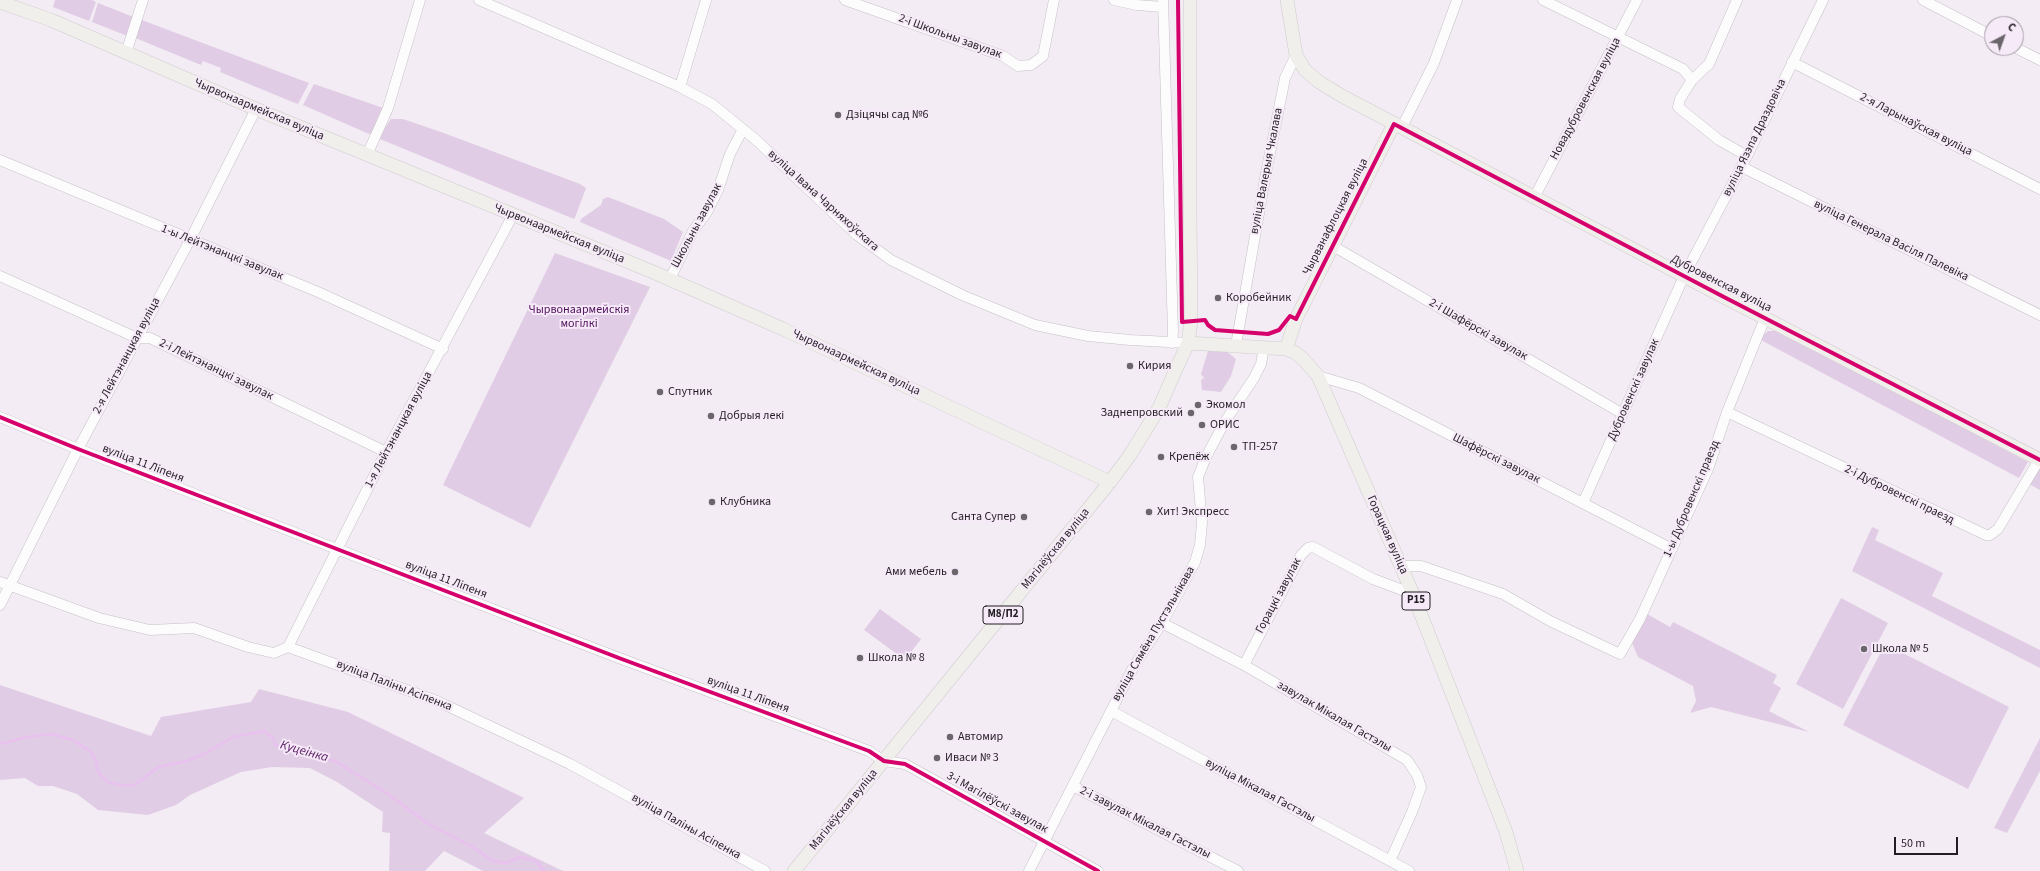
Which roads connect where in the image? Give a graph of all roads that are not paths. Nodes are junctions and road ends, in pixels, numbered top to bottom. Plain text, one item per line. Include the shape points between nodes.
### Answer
1 (143, 0) edge
2 (420, 0) edge
3 (479, 0) edge
4 (706, 0) edge
5 (845, 0) edge
6 (1054, 0) edge
7 (1114, 0) edge
8 (1190, 0) edge
9 (1287, 0) edge
10 (1457, 0) edge
11 (1637, 0) edge
12 (1736, 0) edge
13 (1823, 0) edge
14 (1923, 0) edge
15 (1548, 1) edge
16 (0, 2) edge
17 (1163, 3) edge
18 (1984, 32) edge
19 (1618, 38) junction
20 (2024, 52) edge
21 (126, 53) junction
22 (1296, 55) junction
23 (2040, 60) edge
24 (1792, 62) junction
25 (1692, 80) junction
26 (680, 87) junction
27 (256, 109) junction
28 (1398, 125) junction
29 (744, 129) junction
30 (367, 155) junction
31 (1748, 156) junction
32 (0, 160) edge
33 (1742, 167) junction
34 (2040, 188) edge
35 (1534, 198) junction
36 (513, 216) junction
37 (190, 240) junction
38 (1332, 246) junction
39 (0, 276) edge
40 (1684, 276) junction
41 (670, 279) junction
42 (2040, 315) edge
43 (1765, 318) junction
44 (137, 338) junction
45 (1188, 342) junction
46 (1172, 343) junction
47 (1236, 345) junction
48 (1264, 347) junction
49 (443, 349) junction
50 (1286, 349) junction
51 (1318, 376) junction
52 (1728, 412) junction
53 (1623, 414) junction
54 (0, 417) edge
55 (78, 449) junction
56 (386, 452) junction
57 (2040, 460) edge
58 (1110, 482) junction
59 (1583, 503) junction
60 (338, 549) junction
61 (1672, 549) junction
62 (1400, 566) junction
63 (5, 584) edge
64 (1413, 594) junction
65 (0, 605) edge
66 (1162, 623) junction
67 (288, 647) junction
68 (1244, 665) junction
69 (1110, 711) junction
70 (884, 761) junction
71 (1073, 786) junction
72 (1044, 840) junction
73 (1390, 861) junction
74 (765, 871) edge
75 (794, 871) edge
76 (1029, 871) edge
77 (1098, 871) edge
78 (1238, 871) edge
79 (1409, 871) edge
80 (1517, 871) edge

1 - 21 street
2 - 30 street via 388,108
3 - 26 street, вуліца Івана Чарняхоўскага
4 - 26 street
5 - 6 street, 2-і Школьны завулак via 1003,56 1018,66 1031,65 1043,56
7 - 17 street via 1137,5
8 - 45 main road, М8/П2 via 1192,298
9 - 22 main road
10 - 28 street, Чырванафлоцкая вуліца via 1434,64
11 - 19 street, Новадубровенская вуліца
12 - 25 street via 1709,64
13 - 24 street, вуліца Язэпа Драздовіча
14 - 18 street
15 - 19 street
16 - 21 main road, Чырвонаармейская вуліца via 51,20
17 - 46 street
19 - 25 street via 1683,69
19 - 35 street, Новадубровенская вуліца
20 - 23 street
21 - 27 main road, Чырвонаармейская вуліца
22 - 28 main road, Дубровенская вуліца via 1306,70 1319,82
22 - 47 street, вуліца Валерыя Чкалава via 1285,78
24 - 31 street, вуліца Язэпа Драздовіча
24 - 34 street, 2-я Ларынаўская вуліца
25 - 31 street via 1678,107 1719,140
26 - 29 street, вуліца Івана Чарняхоўскага via 712,104
27 - 30 main road, Чырвонаармейская вуліца
27 - 37 street, 2-я Лейтэнанцкая вуліца
28 - 35 main road, Дубровенская вуліца
28 - 38 main road, Чырванафлоцкая вуліца
29 - 41 street, Школьны завулак via 730,154 718,190 707,212 693,231
29 - 46 street, вуліца Івана Чарняхоўскага via 857,234 891,260 962,295 1035,325 1088,336
30 - 36 main road, Чырвонаармейская вуліца
31 - 33 street, вуліца Язэпа Драздовіча
32 - 37 street, 1-ы Лейтэнанцкі завулак
33 - 40 street, вуліца Язэпа Драздовіча
33 - 42 street, вуліца Генерала Васіля Палевіка
35 - 40 main road, Дубровенская вуліца
36 - 41 main road, Чырвонаармейская вуліца
36 - 49 street, 1-я Лейтэнанцкая вуліца
37 - 44 street, 2-я Лейтэнанцкая вуліца
37 - 49 street, 1-ы Лейтэнанцкі завулак via 318,292
38 - 50 main road, Чырванафлоцкая вуліца via 1296,319
38 - 53 street, 2-і Шафёрскі завулак
39 - 44 street, 2-і Лейтэнанцкі завулак
40 - 43 main road, Дубровенская вуліца
40 - 53 street, Дубровенскі завулак
41 - 58 main road, Чырвонаармейская вуліца
43 - 52 street, 1-ы Дубровенскі праезд
43 - 57 main road, Дубровенская вуліца
44 - 55 street, 2-я Лейтэнанцкая вуліца
44 - 56 street, 2-і Лейтэнанцкі завулак via 150,338
45 - 46 street, вуліца Івана Чарняхоўскага
45 - 47 main road, Р15
45 - 58 main road, Магілёўская вуліца / М8/П2 via 1159,408 1130,456
47 - 48 main road, Р15
48 - 50 main road, Р15
48 - 66 street, вуліца Сямёна Пустэльнікава via 1261,364 1254,378 1224,423 1198,477 1202,523 1200,545 1195,562
49 - 56 street, 1-я Лейтэнанцкая вуліца
50 - 51 main road, Горацкая вуліца / Р15 via 1296,353
51 - 59 street, Шафёрскі завулак via 1359,388
51 - 62 main road, Горацкая вуліца / Р15
52 - 57 street, 2-і Дубровенскі праезд via 1986,535 1998,529
52 - 61 street, 1-ы Дубровенскі праезд via 1708,469
53 - 59 street, Дубровенскі завулак
54 - 55 street, вуліца 11 Ліпеня
55 - 60 street, вуліца 11 Ліпеня
55 - 63 street, 2-я Лейтэнанцкая вуліца
56 - 60 street, 1-я Лейтэнанцкая вуліца
58 - 70 main road, Магілёўская вуліца / М8/П2
59 - 61 street, Шафёрскі завулак
60 - 67 street, 1-я Лейтэнанцкая вуліца
60 - 70 street, вуліца 11 Ліпеня via 869,751
61 - 62 street, 1-ы Дубровенскі праезд via 1640,619 1620,654 1550,621 1503,594 1421,566
62 - 64 main road, Горацкая вуліца / Р15
63 - 65 street, 2-я Лейтэнанцкая вуліца
63 - 67 street via 98,618 150,630 194,628 248,647 274,653
64 - 68 street, Горацкі завулак via 1373,579 1313,547 1308,548 1301,555
64 - 80 main road, Горацкая вуліца / Р15 via 1506,832
66 - 68 street, завулак Мікалая Гастэлы
66 - 69 street, вуліца Сямёна Пустэльнікава via 1134,666
67 - 74 street, вуліца Паліны Асіпенка via 437,701 570,764
68 - 73 street, завулак Мікалая Гастэлы via 1407,760 1421,787
69 - 71 street, вуліца Сямёна Пустэльнікава
69 - 73 street, вуліца Мікалая Гастэлы
70 - 72 street, 3-і Магілёўскі завулак via 905,764
70 - 75 main road, Магілёўская вуліца / М8/П2
71 - 72 street, вуліца Сямёна Пустэльнікава
71 - 78 street, 2-і завулак Мікалая Гастэлы
72 - 76 street, вуліца Сямёна Пустэльнікава
72 - 77 street, 3-і Магілёўскі завулак
73 - 79 street, вуліца Мікалая Гастэлы

